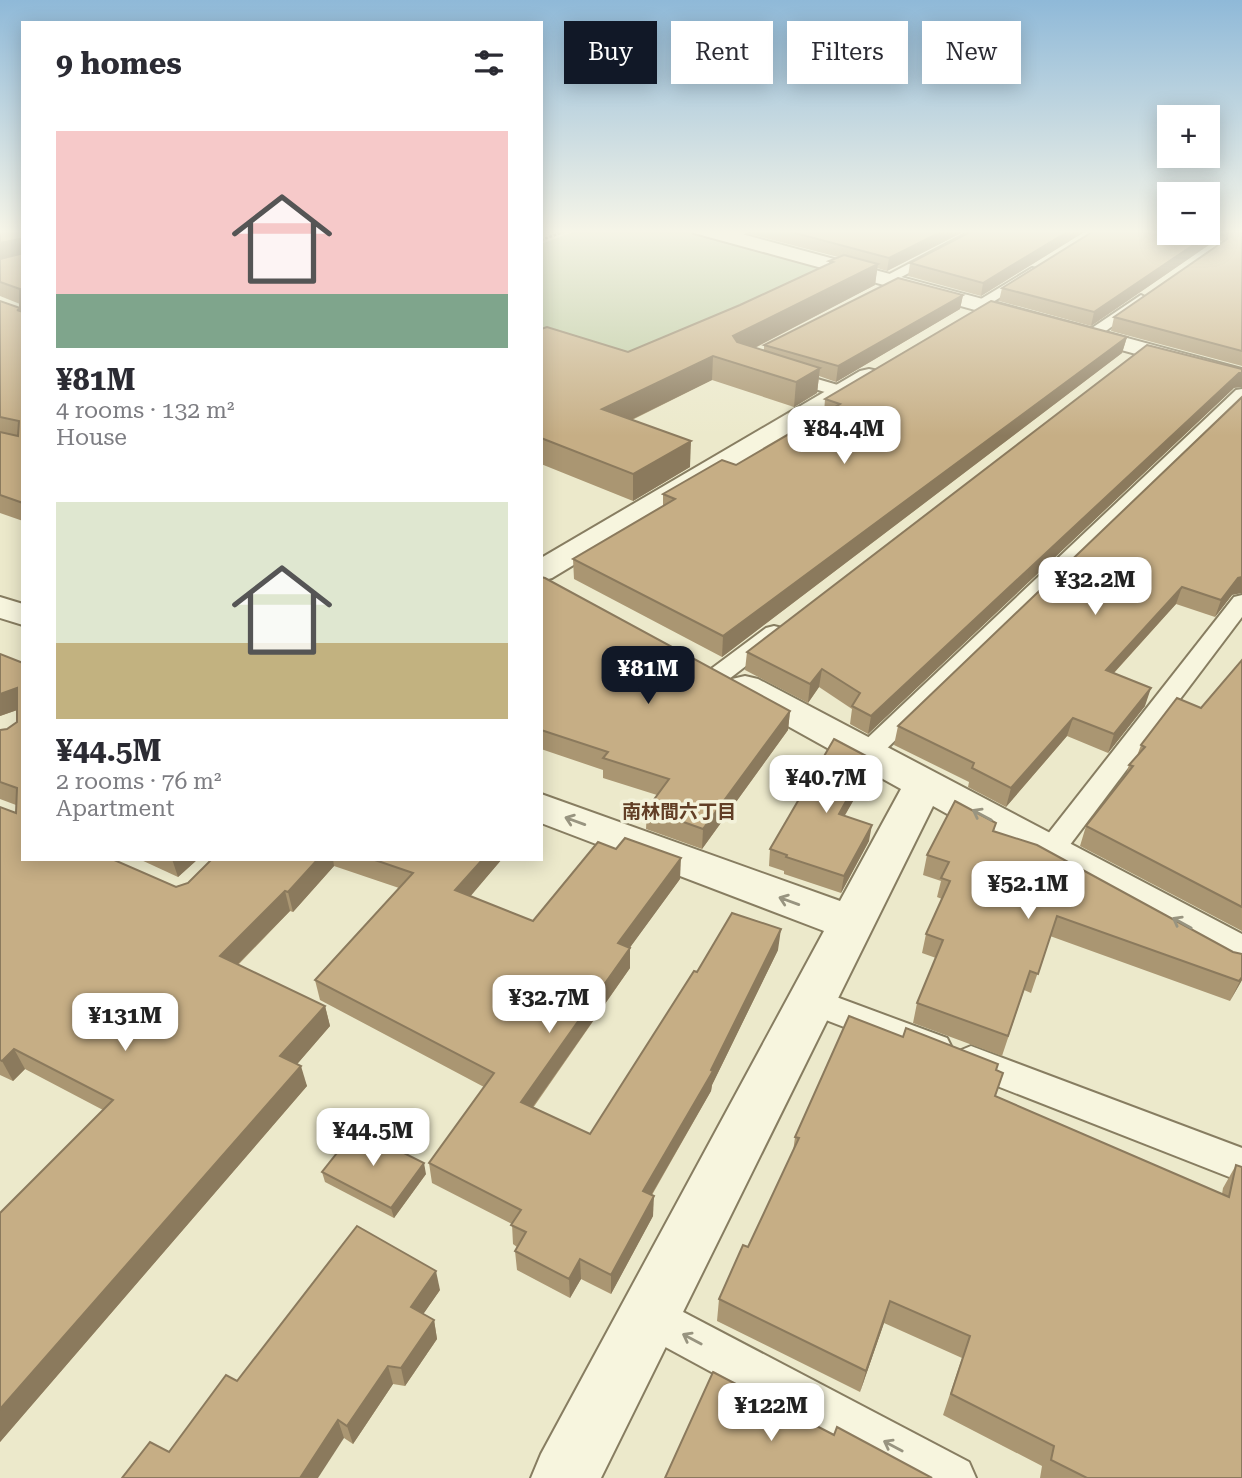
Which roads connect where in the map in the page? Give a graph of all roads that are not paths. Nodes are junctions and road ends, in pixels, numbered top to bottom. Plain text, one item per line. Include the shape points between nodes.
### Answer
1 (930, 298) edge
2 (994, 298) edge
3 (1143, 298) edge
4 (974, 311) junction
5 (1091, 335) junction
6 (1142, 349) junction
7 (889, 363) edge
8 (1121, 365) edge
9 (767, 369) edge
10 (1242, 376) edge
11 (842, 392) junction
12 (1242, 394) edge
13 (543, 570) edge
14 (543, 579) edge
15 (577, 597) edge
16 (1242, 602) edge
17 (0, 607) edge
18 (21, 614) edge
19 (785, 624) edge
20 (684, 655) edge
21 (720, 674) junction
22 (867, 753) junction
23 (924, 784) junction
24 (543, 809) edge
25 (1049, 851) junction
26 (853, 924) junction
27 (1242, 956) edge
28 (812, 1001) junction
29 (1242, 1165) edge
30 (649, 1315) junction
31 (565, 1478) edge
32 (953, 1478) edge

1 - 4 street
2 - 4 lane
3 - 5 lane
4 - 5 street
5 - 6 street
6 - 8 lane
6 - 10 street
7 - 11 street
9 - 11 lane
11 - 13 street
12 - 22 lane
14 - 15 street
16 - 25 lane
17 - 18 street
19 - 21 lane
20 - 21 street
21 - 22 street
22 - 23 street
25 -> 23 street
23 - 26 street
26 -> 24 street
27 -> 25 street
26 - 28 street
28 - 29 lane
28 - 30 street
30 - 31 street
32 -> 30 lane

